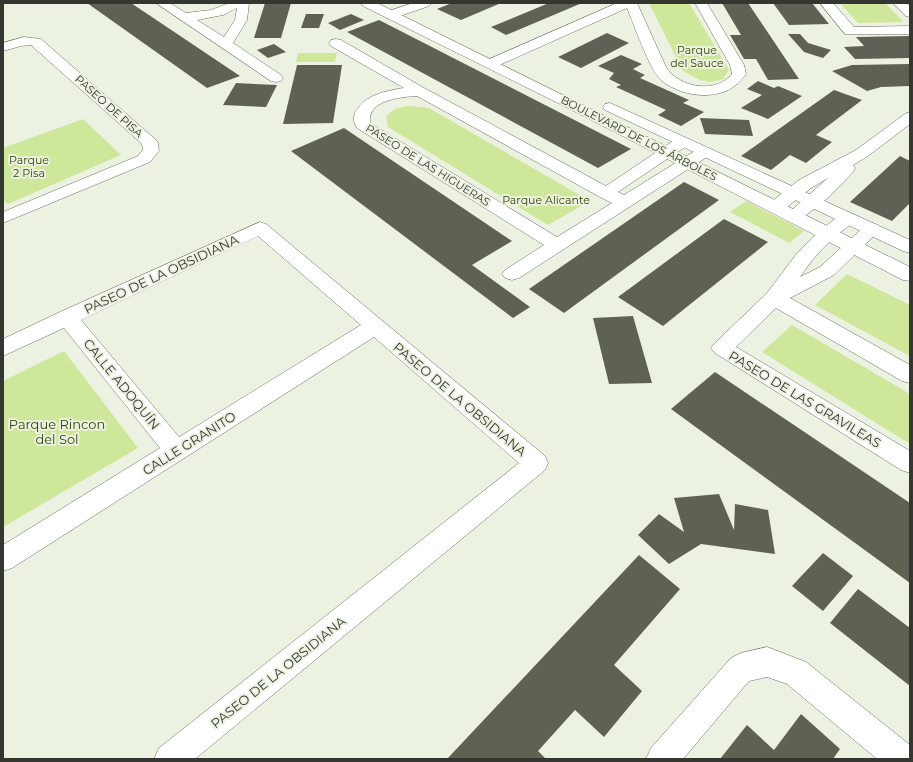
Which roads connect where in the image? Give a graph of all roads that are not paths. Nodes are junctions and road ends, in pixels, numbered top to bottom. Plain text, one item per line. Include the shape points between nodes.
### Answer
1 (162, 3) edge
2 (237, 3) edge
3 (243, 3) edge
4 (425, 3) edge
5 (601, 3) edge
6 (627, 3) edge
7 (631, 3) edge
8 (701, 3) edge
9 (826, 3) edge
10 (389, 7) edge
11 (184, 17) junction
12 (910, 30) edge
13 (336, 43) dead end
14 (226, 44) junction
15 (3, 47) edge
16 (492, 57) junction
17 (276, 78) dead end
18 (419, 91) junction
19 (910, 104) edge
20 (910, 110) edge
21 (910, 118) edge
22 (682, 142) junction
23 (667, 152) junction
24 (704, 152) junction
25 (862, 153) junction
26 (688, 163) junction
27 (606, 193) junction
28 (792, 193) junction
29 (812, 202) junction
30 (625, 203) junction
31 (776, 207) junction
32 (794, 216) junction
33 (3, 218) edge
34 (847, 218) junction
35 (872, 229) junction
36 (828, 233) junction
37 (557, 245) junction
38 (854, 246) junction
39 (910, 247) edge
40 (512, 274) dead end
41 (910, 275) edge
42 (774, 298) junction
43 (67, 317) junction
44 (374, 327) junction
45 (3, 348) edge
46 (910, 375) edge
47 (176, 451) junction
48 (910, 463) edge
49 (3, 560) edge
50 (170, 759) edge
51 (662, 759) edge
52 (902, 759) edge

1 - 11 street
2 - 11 street via 214,13
3 - 14 street via 242,16
4 - 10 street
5 - 16 street
6 - 16 street
7 - 8 street via 665,76 688,88 715,90 736,81 739,74 737,65
9 - 12 street via 850,31
10 - 16 street, BOULEVARD DE LOS ÁRBOLES
11 - 14 street
13 - 18 street
14 - 17 street
15 - 33 street, PASEO DE PISA via 22,41 36,42 150,143 152,151 144,159
16 - 22 street, BOULEVARD DE LOS ÁRBOLES via 594,99
16 - 23 street, BOULEVARD DE LOS ÁRBOLES
18 - 27 street
18 - 37 street, PASEO DE LAS HIGUERAS via 400,92 370,105 362,114 362,125
19 - 20 street
21 - 25 street
22 - 23 street
22 - 24 street, BOULEVARD DE LOS ÁRBOLES
23 - 26 street, BOULEVARD DE LOS ÁRBOLES
23 - 27 street
24 - 26 street
24 - 28 street, BOULEVARD DE LOS ÁRBOLES
25 - 28 street
25 - 29 street
26 - 30 street
26 - 31 street, BOULEVARD DE LOS ÁRBOLES
27 - 30 street
28 - 29 street, BOULEVARD DE LOS ÁRBOLES
28 - 31 street
29 - 32 street
29 - 34 street, BOULEVARD DE LOS ÁRBOLES
30 - 37 street
31 - 32 street, BOULEVARD DE LOS ÁRBOLES
32 - 36 street, BOULEVARD DE LOS ÁRBOLES
34 - 35 street, BOULEVARD DE LOS ÁRBOLES
34 - 36 street, PASEO DE LAS GRAVILEAS
35 - 38 street, PASEO DE LAS GRAVILEAS
35 - 39 street, BOULEVARD DE LOS ÁRBOLES
36 - 38 street, BOULEVARD DE LOS ÁRBOLES
36 - 42 street, PASEO DE LAS GRAVILEAS via 805,256
37 - 40 street
38 - 41 street, BOULEVARD DE LOS ÁRBOLES
38 - 42 street, PASEO DE LAS GRAVILEAS via 827,271
42 - 46 street
42 - 48 street, PASEO DE LAS GRAVILEAS via 722,348
43 - 44 street, PASEO DE LA OBSIDIANA via 260,228
43 - 45 street, PASEO DE LA OBSIDIANA
43 - 47 street, CALLE ADOQUÍN
44 - 47 street, CALLE GRANITO
44 - 50 street, PASEO DE LA OBSIDIANA via 536,463
47 - 49 street, CALLE GRANITO
51 - 52 street via 741,668 767,662 796,672

